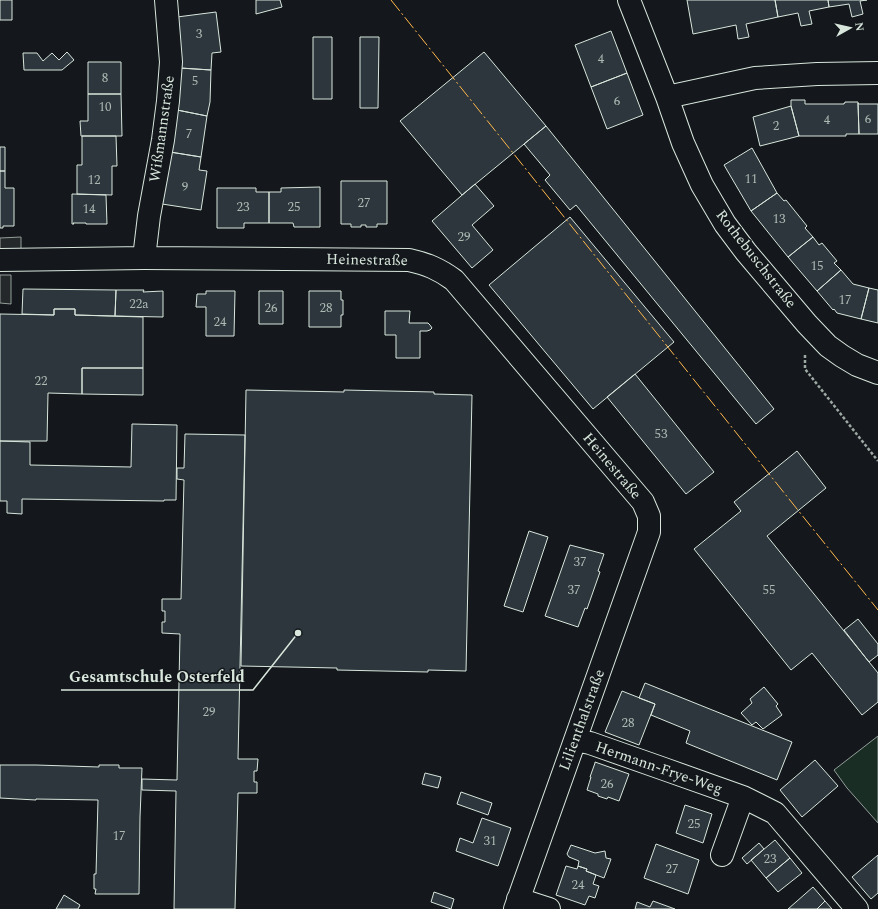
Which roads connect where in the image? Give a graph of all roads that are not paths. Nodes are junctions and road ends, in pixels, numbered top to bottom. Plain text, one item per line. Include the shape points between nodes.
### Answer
1 (166, 0) edge
2 (629, 0) edge
3 (878, 73) edge
4 (667, 97) junction
5 (144, 258) junction
6 (0, 260) edge
7 (878, 373) edge
8 (649, 532) joint
9 (575, 740) junction
10 (743, 797) junction
11 (722, 855) dead end
12 (517, 904) edge
13 (549, 909) edge
14 (857, 909) edge

1 - 5 street, Wißmannstraße via 171,62 168,102
2 - 4 street, Rothebuschstraße
3 - 4 street via 755,78
4 - 7 street, Rothebuschstraße via 683,143 702,185 725,224 751,258 828,346 857,365
5 - 6 street, Heinestraße
5 - 8 street, Heinestraße via 409,260 433,267 454,280 643,502 649,516
8 - 9 street, Lilienthalstraße
9 - 10 street, Hermann-Frye-Weg via 664,768
9 - 12 street, Lilienthalstraße
10 - 11 street, Hermann-Frye-Weg
10 - 14 street, Hermann-Frye-Weg via 775,813
12 - 13 street

